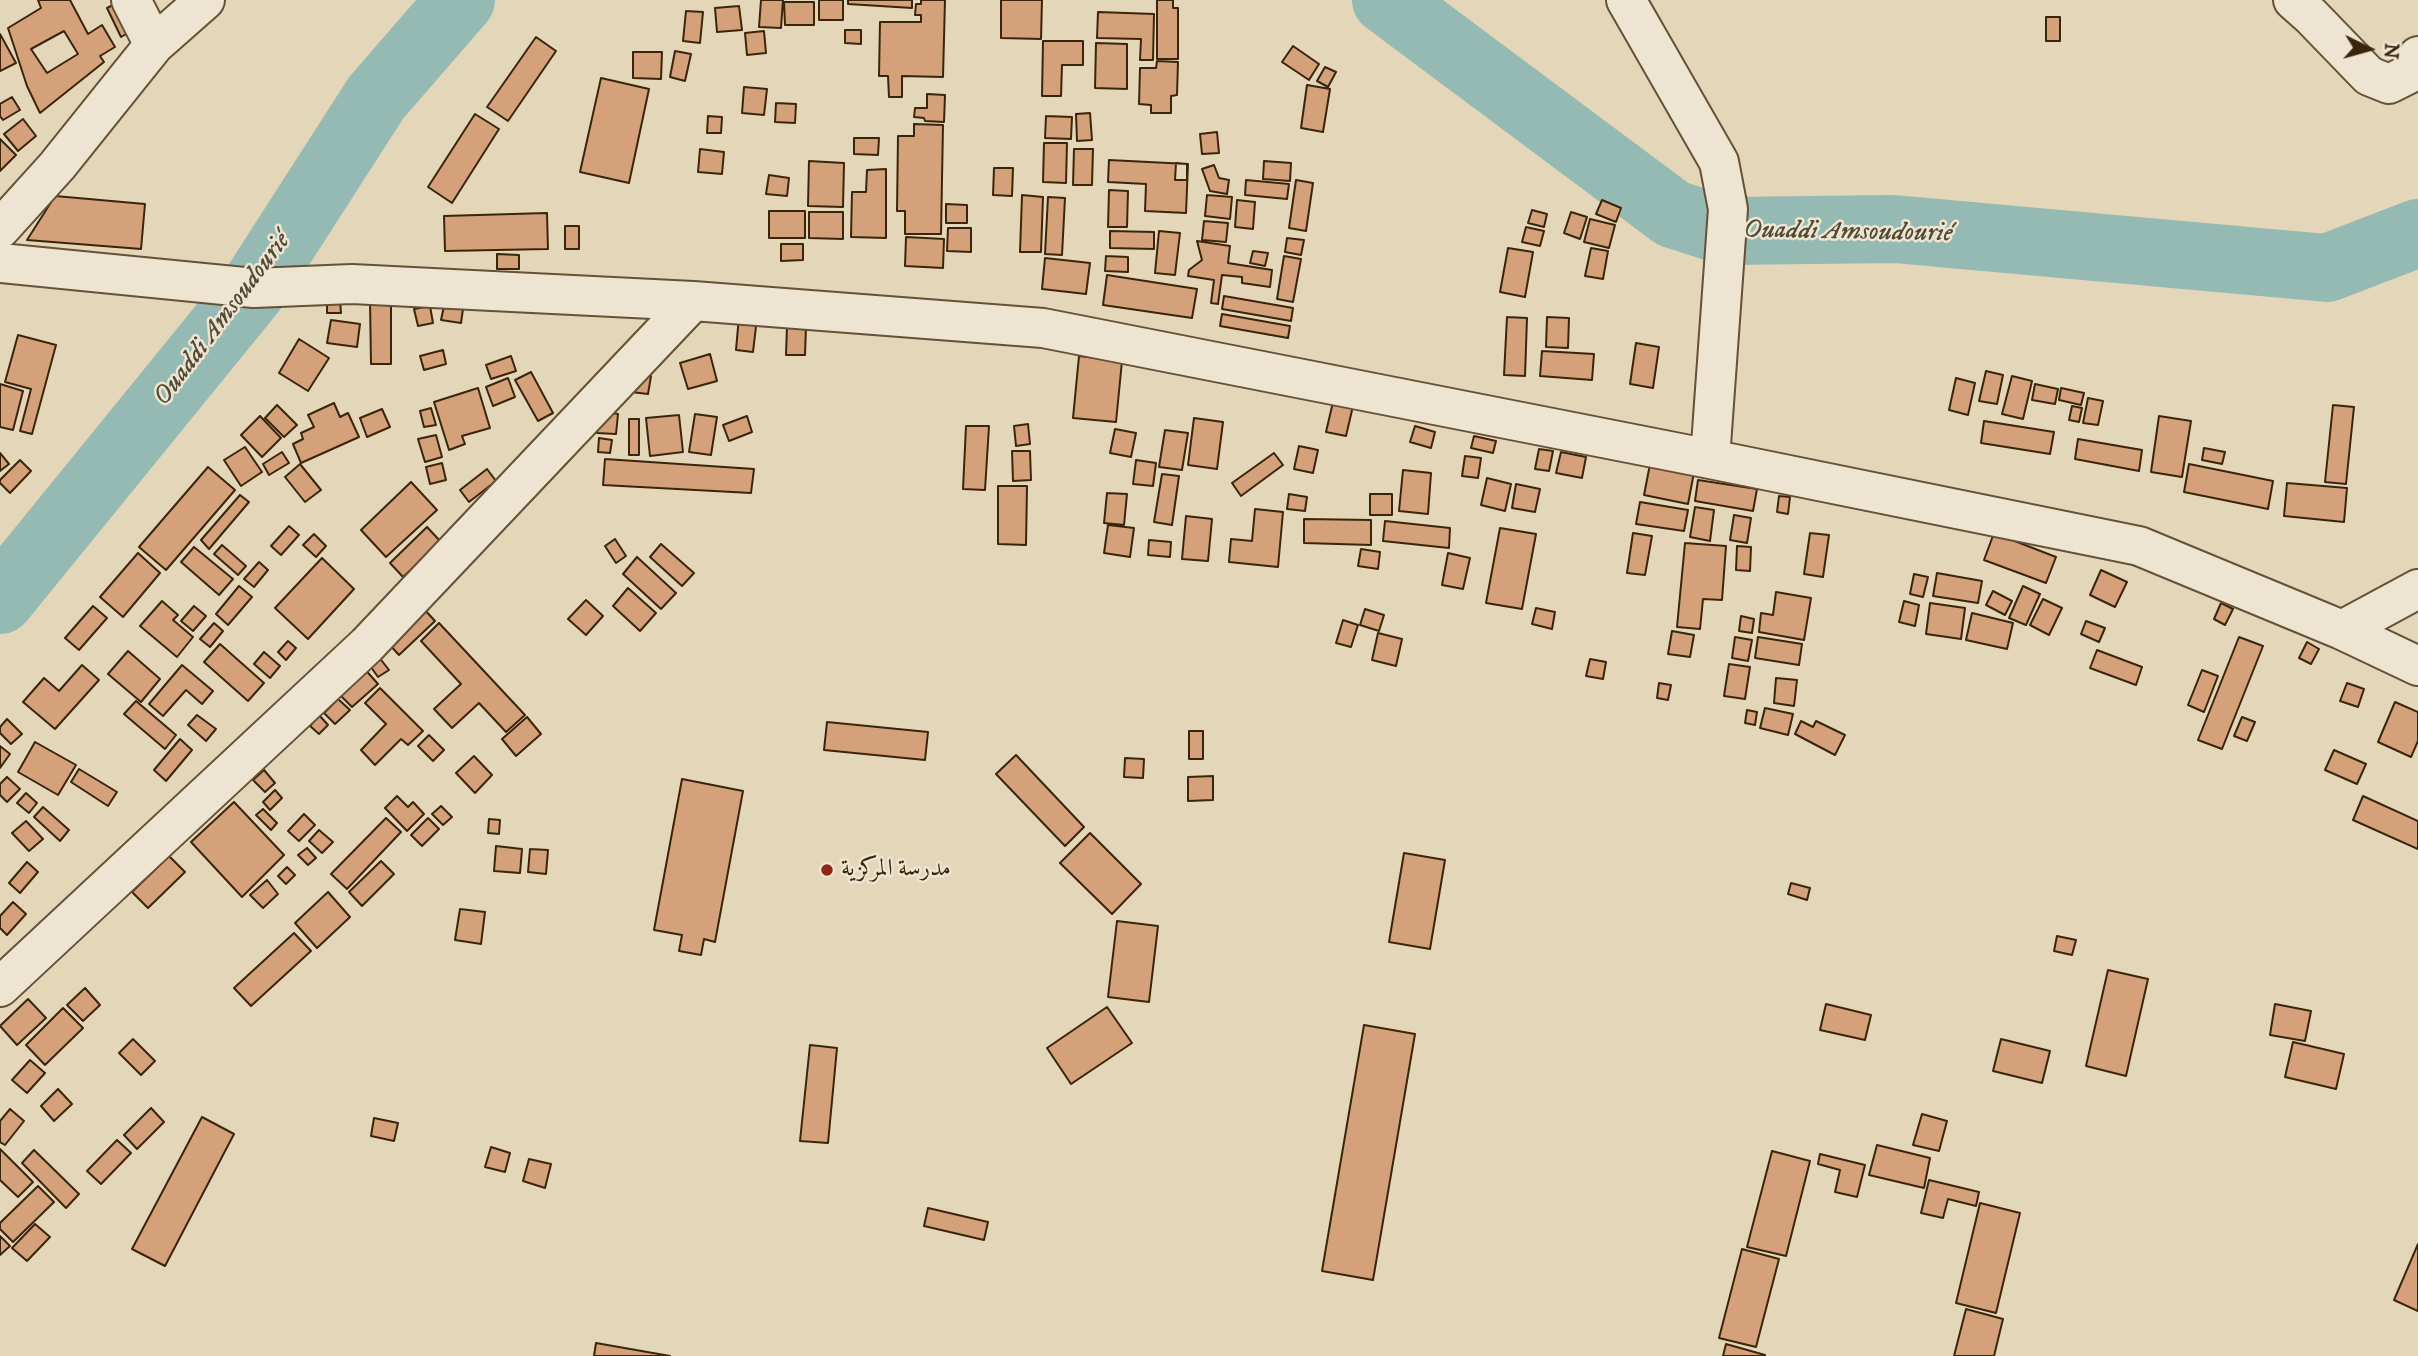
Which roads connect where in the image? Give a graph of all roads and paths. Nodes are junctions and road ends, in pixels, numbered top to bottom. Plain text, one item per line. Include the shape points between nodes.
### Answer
1 (131, 0) edge
2 (205, 0) edge
3 (1626, 0) edge
4 (2293, 0) edge
5 (153, 45) junction
6 (2418, 56) edge
7 (0, 229) edge
8 (0, 263) edge
9 (693, 301) junction
10 (1710, 459) junction
11 (2418, 589) edge
12 (2342, 630) junction
13 (2418, 666) edge
14 (0, 988) edge

1 - 5 street
2 - 5 street
3 - 10 street via 1719,163 1728,209
4 - 6 street via 2369,76 2389,83 2407,75
5 - 7 street via 57,166
8 - 9 street via 254,288 352,284
9 - 10 street via 1043,328
9 - 14 street via 368,645
10 - 12 street via 2139,546
11 - 12 street
12 - 13 street

